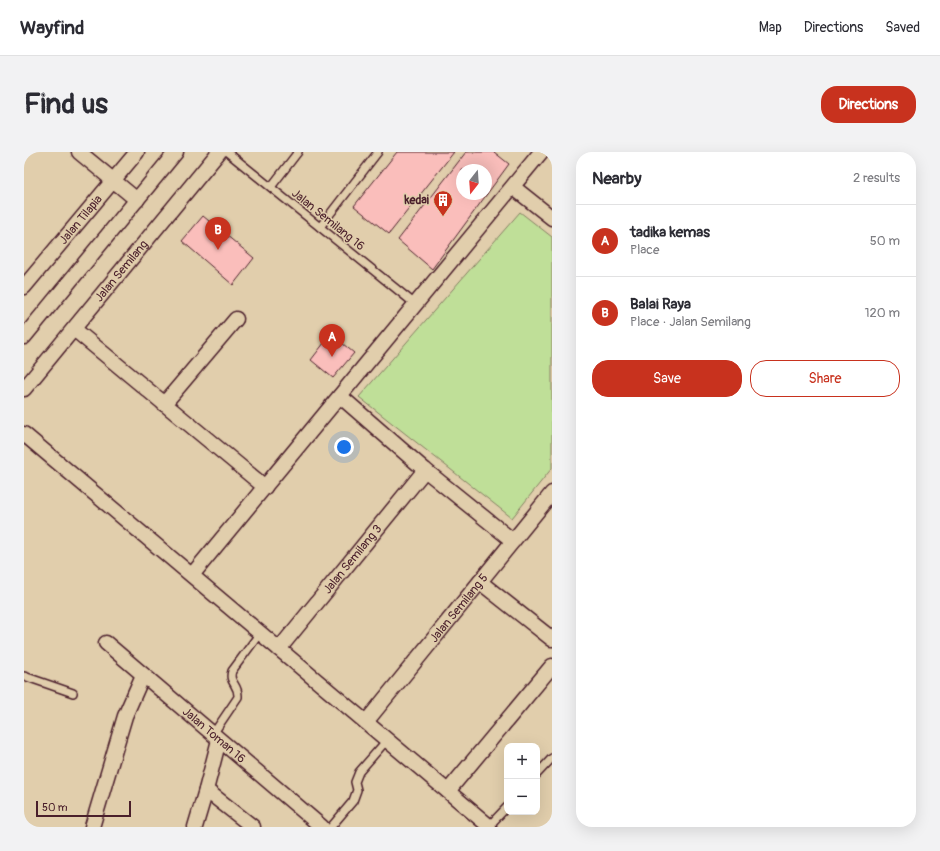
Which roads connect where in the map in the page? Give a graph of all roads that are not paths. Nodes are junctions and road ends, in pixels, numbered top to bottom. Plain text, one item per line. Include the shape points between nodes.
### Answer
1 (79, 152) edge
2 (137, 152) edge
3 (176, 152) edge
4 (219, 152) edge
5 (227, 152) edge
6 (298, 152) edge
7 (378, 152) edge
8 (541, 152) edge
9 (114, 180) junction
10 (513, 186) junction
11 (271, 187) junction
12 (137, 200) junction
13 (552, 218) edge
14 (320, 227) junction
15 (24, 286) edge
16 (416, 304) junction
17 (236, 319) dead end
18 (74, 329) junction
19 (24, 336) edge
20 (24, 389) edge
21 (340, 396) junction
22 (164, 404) junction
23 (24, 434) edge
24 (425, 470) junction
25 (265, 487) junction
26 (552, 493) edge
27 (513, 541) junction
28 (192, 576) junction
29 (480, 582) junction
30 (260, 633) junction
31 (552, 640) edge
32 (106, 643) dead end
33 (279, 649) junction
34 (552, 666) edge
35 (143, 675) junction
36 (24, 676) edge
37 (74, 693) dead end
38 (366, 722) junction
39 (216, 737) junction
40 (387, 740) junction
41 (552, 758) edge
42 (540, 771) edge
43 (206, 790) junction
44 (448, 791) junction
45 (504, 810) edge
46 (317, 825) edge
47 (92, 827) edge
48 (195, 827) edge
49 (252, 827) edge
50 (331, 827) edge
51 (489, 827) edge

1 - 9 street
2 - 9 street, Jalan Tilapia
3 - 12 street
4 - 18 street, Jalan Semilang
5 - 11 lane, Jalan Semilang 16
6 - 11 lane
7 - 14 lane
8 - 10 street
9 - 12 street
9 - 15 street, Jalan Tilapia
10 - 13 street
10 - 16 street
11 - 14 lane, Jalan Semilang 16
12 - 19 street
14 - 16 lane, Jalan Semilang 16
16 - 21 street
17 - 22 street
18 - 20 street, Jalan Semilang
18 - 22 street
21 - 24 street
21 - 25 street
22 - 25 street
23 - 28 street
24 - 27 street
24 - 33 street, Jalan Semilang 3
25 - 28 street
26 - 27 street, Jalan Semilang 5
27 - 29 street, Jalan Semilang 5
28 - 30 street
29 - 31 street
29 - 38 street, Jalan Semilang 5
30 - 33 street
30 - 39 lane via 232,671 231,678 237,688 238,697
32 - 35 street, Jalan Toman 16
33 - 38 street
34 - 44 street
35 - 39 street, Jalan Toman 16
35 - 47 street via 125,716
36 - 37 lane
38 - 40 street
39 - 43 street
39 - 46 street, Jalan Toman 16
40 - 44 street
40 - 50 lane via 360,772 355,782 357,790 353,801
41 - 42 lane
43 - 48 street
43 - 49 street
44 - 51 street
45 - 51 lane

